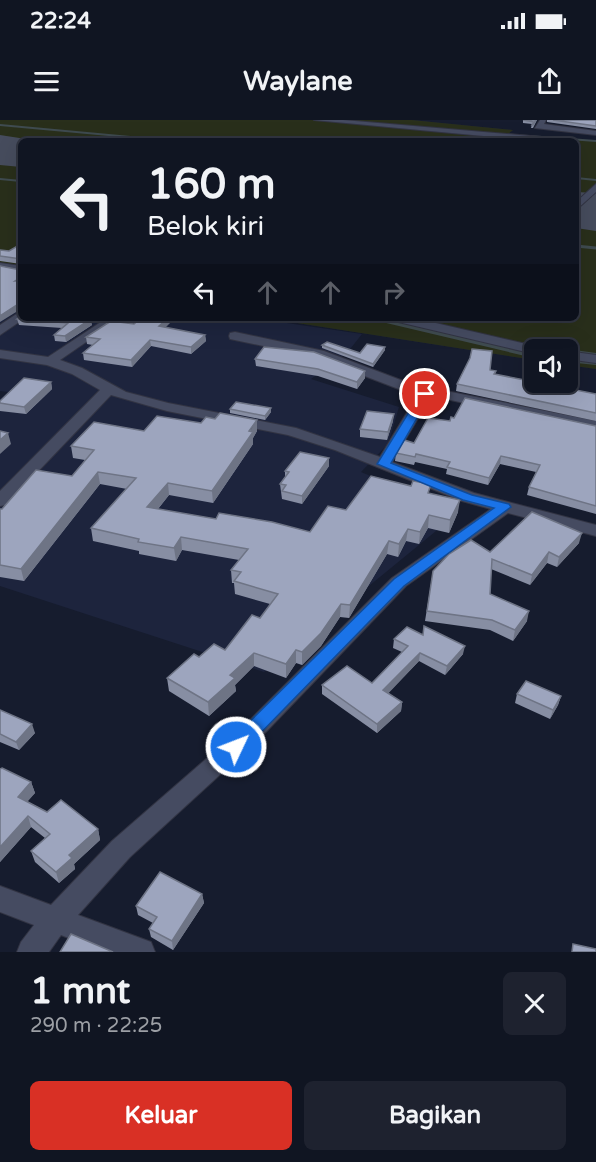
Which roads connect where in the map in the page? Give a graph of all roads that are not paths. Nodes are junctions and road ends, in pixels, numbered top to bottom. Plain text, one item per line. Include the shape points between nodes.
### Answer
1 (318, 120) edge
2 (543, 121) edge
3 (596, 133) edge
4 (530, 138) edge
5 (596, 187) edge
6 (579, 204) edge
7 (0, 266) edge
8 (18, 269) edge
9 (18, 317) edge
10 (110, 321) edge
11 (411, 321) edge
12 (0, 331) edge
13 (235, 336) dead end
14 (524, 348) edge
15 (0, 354) edge
16 (578, 357) edge
17 (596, 359) edge
18 (50, 361) junction
19 (108, 390) junction
20 (425, 394) junction
21 (596, 426) edge
22 (384, 464) junction
23 (0, 501) edge
24 (505, 507) junction
25 (596, 531) edge
26 (0, 899) edge
27 (56, 919) junction
28 (31, 952) edge
29 (141, 952) edge

1 - 4 street
2 - 3 street via 538,126
5 - 6 street
7 - 8 street
9 - 12 street
10 - 18 street
11 - 14 street
13 - 20 street via 329,357
15 - 18 street
16 - 17 street
18 - 19 street via 77,371
19 - 22 street via 167,407 291,432
19 - 23 street
20 - 21 street via 539,412
20 - 22 street
22 - 24 street
24 - 25 street
24 - 27 street via 399,582 252,732 121,849
26 - 27 street
27 - 28 street
27 - 29 street

